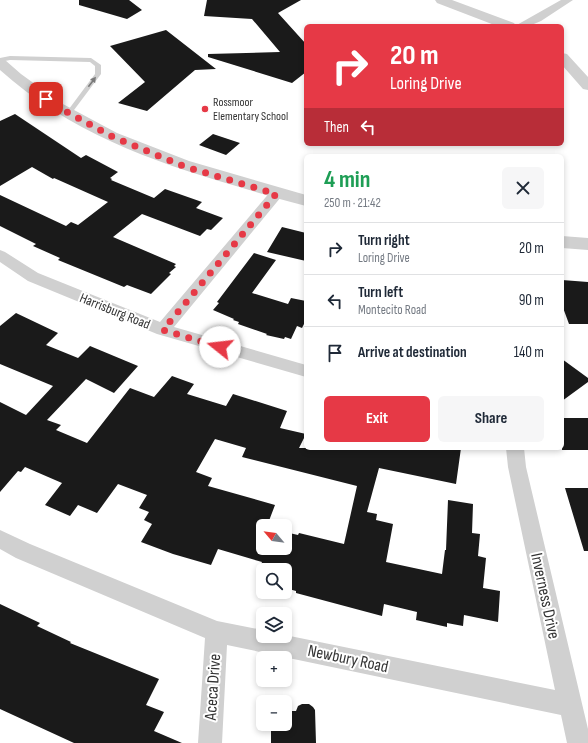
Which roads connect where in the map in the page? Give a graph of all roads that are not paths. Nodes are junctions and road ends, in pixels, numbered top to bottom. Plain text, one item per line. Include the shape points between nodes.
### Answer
1 (441, 0) edge
2 (568, 0) edge
3 (505, 24) edge
4 (525, 24) edge
5 (564, 59) edge
6 (0, 62) edge
7 (588, 86) edge
8 (69, 113) junction
9 (276, 194) junction
10 (304, 201) edge
11 (564, 242) edge
12 (588, 244) edge
13 (0, 255) edge
14 (163, 330) junction
15 (304, 370) edge
16 (515, 450) edge
17 (0, 539) edge
18 (216, 632) junction
19 (570, 705) junction
20 (210, 743) edge
21 (579, 743) edge

1 - 3 street
2 - 4 street
5 - 7 street
6 - 8 street via 16,77
8 -> 6 lane via 98,74 98,65 91,60 10,58
8 - 9 street via 111,136 183,166
9 - 10 street
9 - 14 street
11 - 12 street
13 - 14 street, Harrisburg Road via 32,277
14 - 15 street, Harrisburg Road
16 - 19 street, Inverness Drive
17 - 18 street, Newbury Road
18 - 19 street, Newbury Road
18 - 20 street, Aceca Drive
19 - 21 street, Inverness Drive

